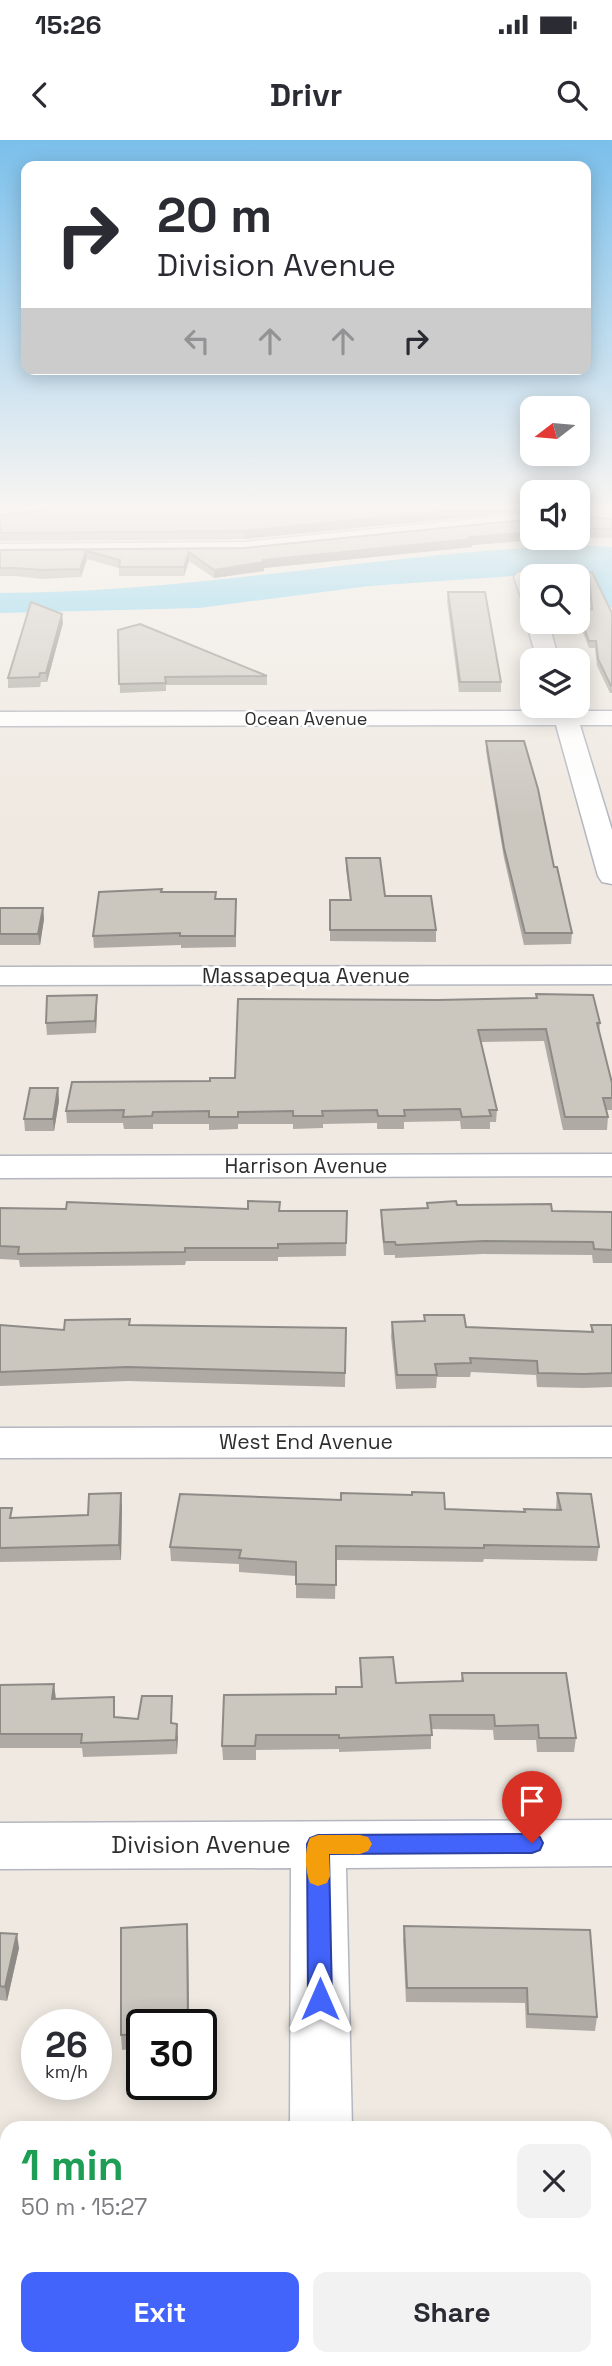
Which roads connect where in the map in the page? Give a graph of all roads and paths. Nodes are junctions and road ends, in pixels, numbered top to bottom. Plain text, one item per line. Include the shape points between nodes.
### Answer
1 (520, 713) edge
2 (590, 716) edge
3 (566, 718) edge
4 (0, 719) edge
5 (612, 719) edge
6 (605, 830) edge
7 (612, 876) edge
8 (612, 975) edge
9 (0, 976) edge
10 (612, 1165) edge
11 (0, 1167) edge
12 (612, 1442) edge
13 (0, 1443) edge
14 (612, 1843) edge
15 (318, 1844) junction
16 (0, 1846) edge
17 (321, 2121) edge

1 - 4 street, Ocean Avenue
2 - 5 street, Ocean Avenue
3 - 6 street
6 - 7 street
8 - 9 street, Massapequa Avenue
10 - 11 street, Harrison Avenue
12 - 13 street, West End Avenue
14 - 15 street, Division Avenue
15 - 16 street, Division Avenue
15 - 17 street

